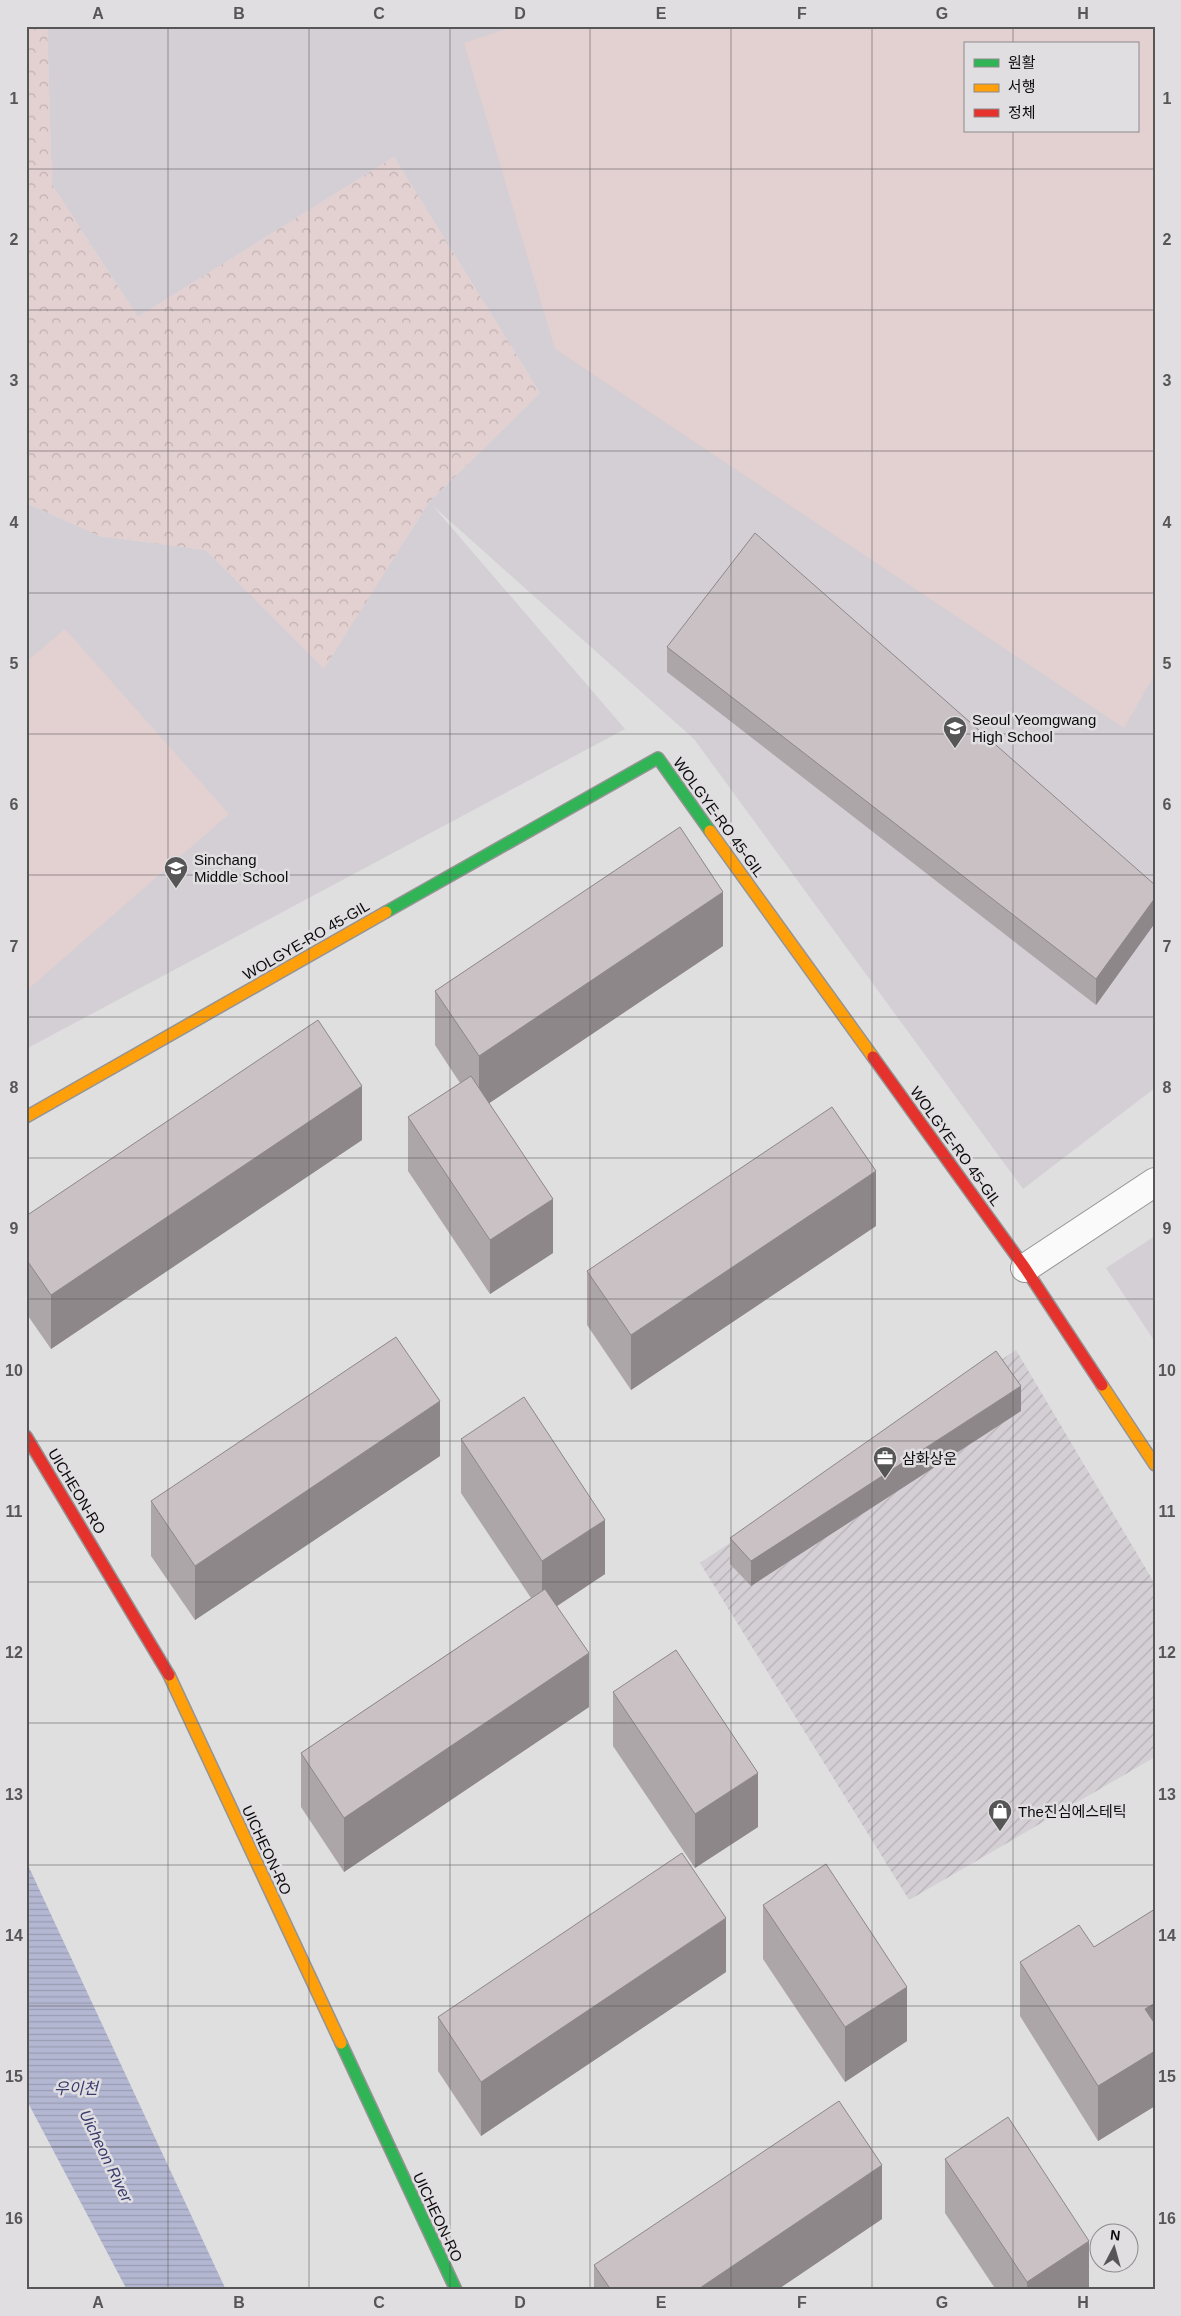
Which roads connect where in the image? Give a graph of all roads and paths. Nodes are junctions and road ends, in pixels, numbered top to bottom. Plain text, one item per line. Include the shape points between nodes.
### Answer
1 (26, 1117) edge
2 (1155, 1182) edge
3 (1025, 1268) junction
4 (26, 1436) edge
5 (1155, 1465) edge
6 (456, 2290) edge

1 - 3 street, WOLGYE-RO 45-GIL via 658,758
2 - 3 street
3 - 5 street, WOLGYE-RO 45-GIL
4 - 6 street, UICHEON-RO via 169,1674

